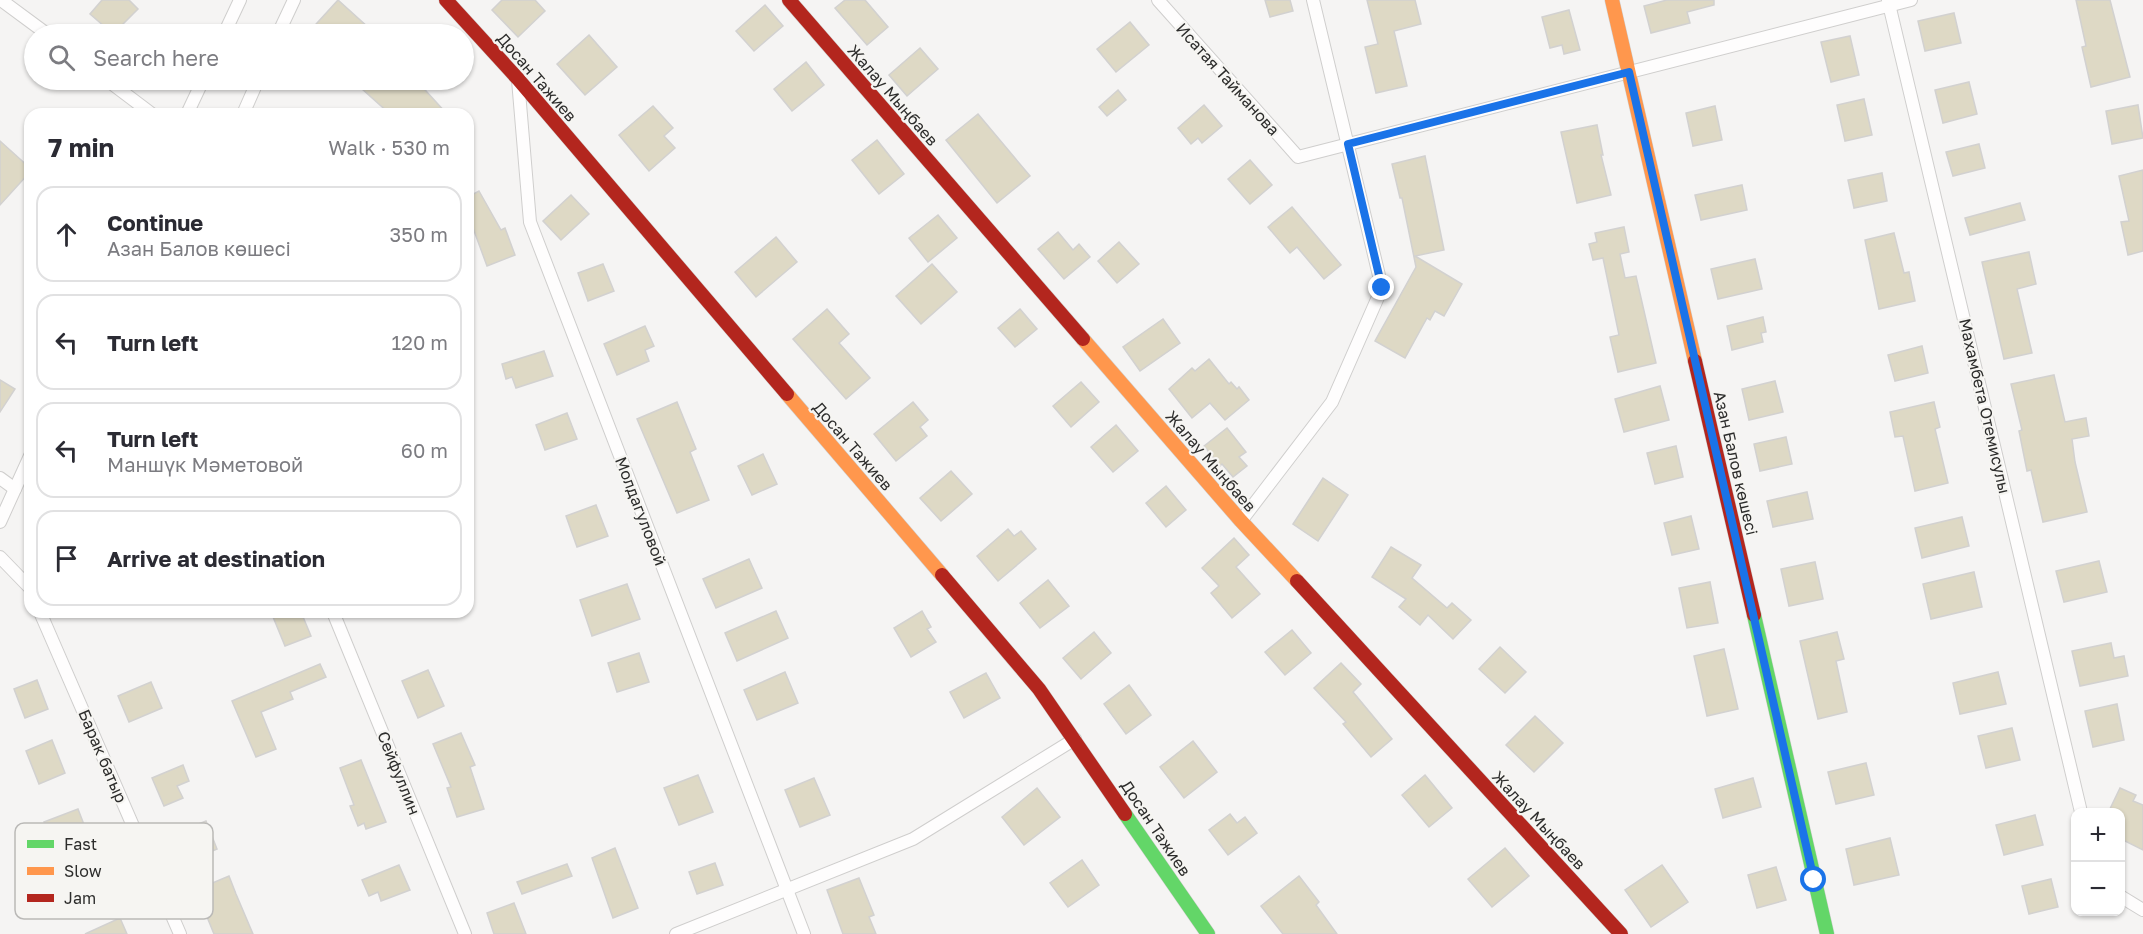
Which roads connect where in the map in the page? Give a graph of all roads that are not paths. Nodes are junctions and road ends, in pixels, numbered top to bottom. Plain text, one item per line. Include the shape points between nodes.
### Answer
1 (2, 0) edge
2 (240, 0) edge
3 (294, 0) edge
4 (446, 0) edge
5 (789, 0) edge
6 (1158, 0) edge
7 (1313, 0) edge
8 (1612, 0) edge
9 (1911, 0) edge
10 (1888, 2) edge
11 (34, 24) edge
12 (229, 24) edge
13 (283, 24) edge
14 (468, 24) edge
15 (474, 31) edge
16 (1629, 72) junction
17 (518, 79) junction
18 (120, 90) edge
19 (198, 90) edge
20 (254, 90) edge
21 (144, 108) edge
22 (190, 108) edge
23 (246, 108) edge
24 (1348, 144) junction
25 (24, 469) edge
26 (0, 478) edge
27 (15, 489) junction
28 (1241, 521) junction
29 (0, 522) edge
30 (0, 556) edge
31 (24, 582) edge
32 (43, 618) edge
33 (335, 618) edge
34 (1076, 739) junction
35 (2080, 808) edge
36 (132, 823) edge
37 (787, 889) junction
38 (2125, 899) edge
39 (2143, 910) edge
40 (173, 919) edge
41 (180, 934) edge
42 (465, 934) edge
43 (676, 934) edge
44 (804, 934) edge
45 (1208, 934) edge
46 (1621, 934) edge
47 (1827, 934) edge

1 - 11 street
2 - 12 street
3 - 13 street
4 - 14 street, Досан Тажиев
5 - 28 street, Жалау Мыңбаев
6 - 24 street, Исатая Тайманова via 1298,157
7 - 24 street
8 - 16 street, Азан Балов көшесі
9 - 10 street
10 - 16 street
10 - 35 street, Махамбета Отемисулы
15 - 17 street, Досан Тажиев
16 - 24 street
16 - 47 street, Азан Балов көшесі
17 - 34 street, Досан Тажиев via 1039,688
17 - 37 street, Молдагуловой via 530,222
18 - 21 street
19 - 22 street
20 - 23 street
24 - 28 street via 1382,288 1332,402
25 - 27 street
26 - 27 street
27 - 29 street
28 - 46 street, Жалау Мыңбаев
30 - 31 street
32 - 36 street, Барак батыр
33 - 42 street, Сейфуллин
34 - 37 street via 913,839
34 - 45 street, Досан Тажиев
37 - 43 street
37 - 44 street, Молдагуловой
38 - 39 street
40 - 41 street, Барак батыр

